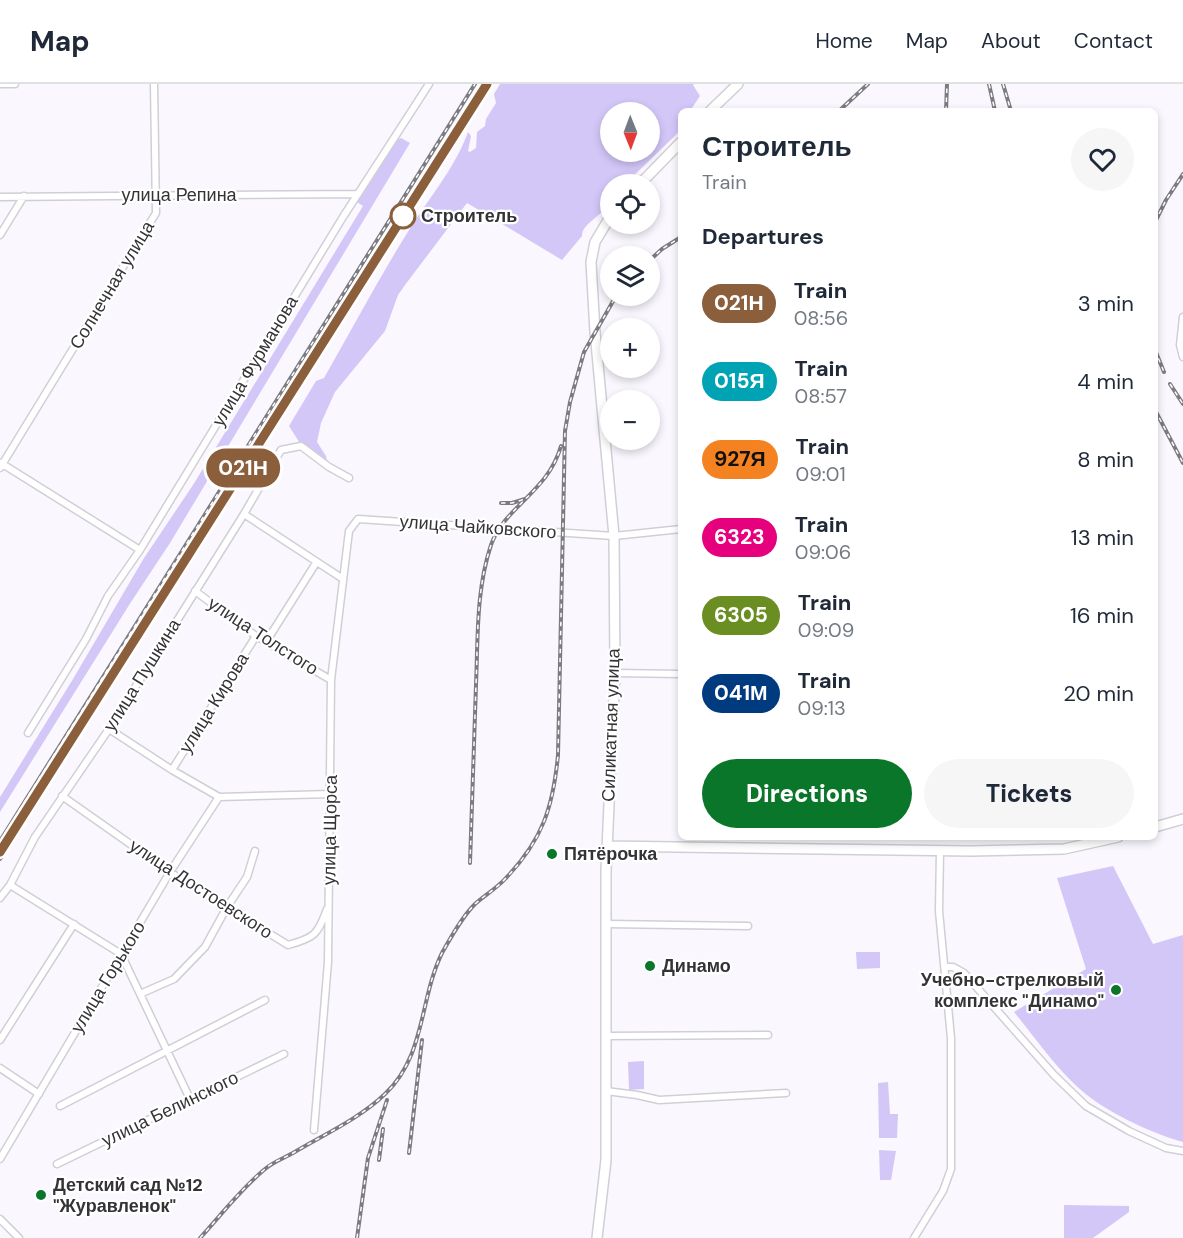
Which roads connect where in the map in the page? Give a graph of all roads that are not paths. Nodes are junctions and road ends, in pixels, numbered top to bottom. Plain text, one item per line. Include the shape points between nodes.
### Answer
1 (0, 84) edge
2 (15, 84) edge
3 (154, 84) edge
4 (429, 84) edge
5 (738, 84) edge
6 (713, 108) edge
7 (678, 145) edge
8 (650, 174) edge
9 (358, 194) junction
10 (156, 195) junction
11 (24, 196) junction
12 (0, 197) edge
13 (600, 233) edge
14 (0, 235) edge
15 (1183, 317) edge
16 (1183, 357) edge
17 (1, 465) edge
18 (349, 478) dead end
19 (244, 514) junction
20 (678, 529) edge
21 (349, 531) joint
22 (614, 536) junction
23 (141, 550) junction
24 (316, 563) junction
25 (343, 579) junction
26 (195, 591) junction
27 (256, 636) junction
28 (266, 642) junction
29 (615, 673) junction
30 (678, 674) edge
31 (331, 680) junction
32 (109, 729) junction
33 (28, 733) dead end
34 (172, 770) junction
35 (331, 794) junction
36 (62, 796) junction
37 (219, 797) junction
38 (1183, 819) edge
39 (1158, 826) edge
40 (1104, 840) edge
41 (607, 846) junction
42 (940, 850) junction
43 (255, 851) dead end
44 (170, 872) junction
45 (10, 885) junction
46 (0, 898) edge
47 (329, 903) junction
48 (227, 907) junction
49 (74, 924) junction
50 (607, 924) junction
51 (748, 926) dead end
52 (121, 954) junction
53 (946, 967) junction
54 (140, 994) junction
55 (265, 1000) dead end
56 (768, 1035) dead end
57 (606, 1036) junction
58 (0, 1040) edge
59 (167, 1051) junction
60 (284, 1054) dead end
61 (0, 1068) edge
62 (606, 1091) junction
63 (39, 1094) junction
64 (786, 1094) dead end
65 (190, 1099) junction
66 (60, 1106) dead end
67 (314, 1130) dead end
68 (1183, 1151) edge
69 (0, 1158) edge
70 (57, 1164) dead end
71 (0, 1219) edge
72 (19, 1238) edge
73 (597, 1238) edge
74 (914, 1238) edge

1 - 2 street
3 - 10 street, Солнечная улица
4 - 9 street, улица Фурманова
5 - 6 street
7 - 8 street
9 - 10 street, улица Репина
9 - 23 street, улица Фурманова
10 - 11 street, улица Репина
10 - 17 street, Солнечная улица via 156,213
11 - 12 street, улица Репина
11 - 14 street
13 - 22 street, Силикатная улица via 592,250 591,273
15 - 16 street
17 - 23 street
18 - 19 street, улица Пушкина via 301,446 282,450
19 - 24 street
19 - 26 street, улица Пушкина
20 - 22 street
21 - 22 street, улица Чайковского via 358,519
21 - 25 street, улица Щорса
22 - 29 street, Силикатная улица
23 - 33 street, улица Фурманова via 108,596
24 - 25 street
24 - 28 street
25 - 31 street, улица Щорса
26 - 27 street, улица Толстого
26 - 32 street, улица Пушкина
27 - 28 street, улица Толстого
27 - 34 street, улица Кирова
28 - 31 street, улица Толстого
29 - 30 street
29 - 41 street, Силикатная улица
31 - 35 street, улица Щорса
32 - 34 street
32 - 36 street, улица Пушкина
34 - 37 street
35 - 37 street
35 - 47 street, улица Щорса
36 - 44 street, улица Достоевского
36 - 45 street, улица Пушкина
37 - 44 street, улица Горького
38 - 39 street
40 - 42 street via 1064,849
41 - 42 street
41 - 50 street, Силикатная улица
42 - 53 street via 939,911
43 - 48 street via 247,877
44 - 48 street, улица Достоевского
44 - 52 street, улица Горького
45 - 46 street, улица Пушкина
45 - 49 street
47 - 48 street, улица Достоевского via 321,926 310,939 288,945
47 - 67 street, улица Щорса
48 - 54 street via 205,947 174,979
49 - 52 street
49 - 58 street
50 - 51 street
50 - 57 street, Силикатная улица
52 - 54 street
52 - 63 street, улица Горького
53 - 68 street via 964,973 1086,1106 1129,1131 1166,1148
53 - 74 street via 951,1038 951,1169 943,1191
54 - 59 street
55 - 59 street
56 - 57 street
57 - 62 street, Силикатная улица
59 - 65 street
59 - 66 street
60 - 65 street, улица Белинского
61 - 63 street
62 - 64 street via 660,1100
62 - 73 street, Силикатная улица via 606,1160
63 - 69 street, улица Горького
65 - 70 street, улица Белинского
71 - 72 street

